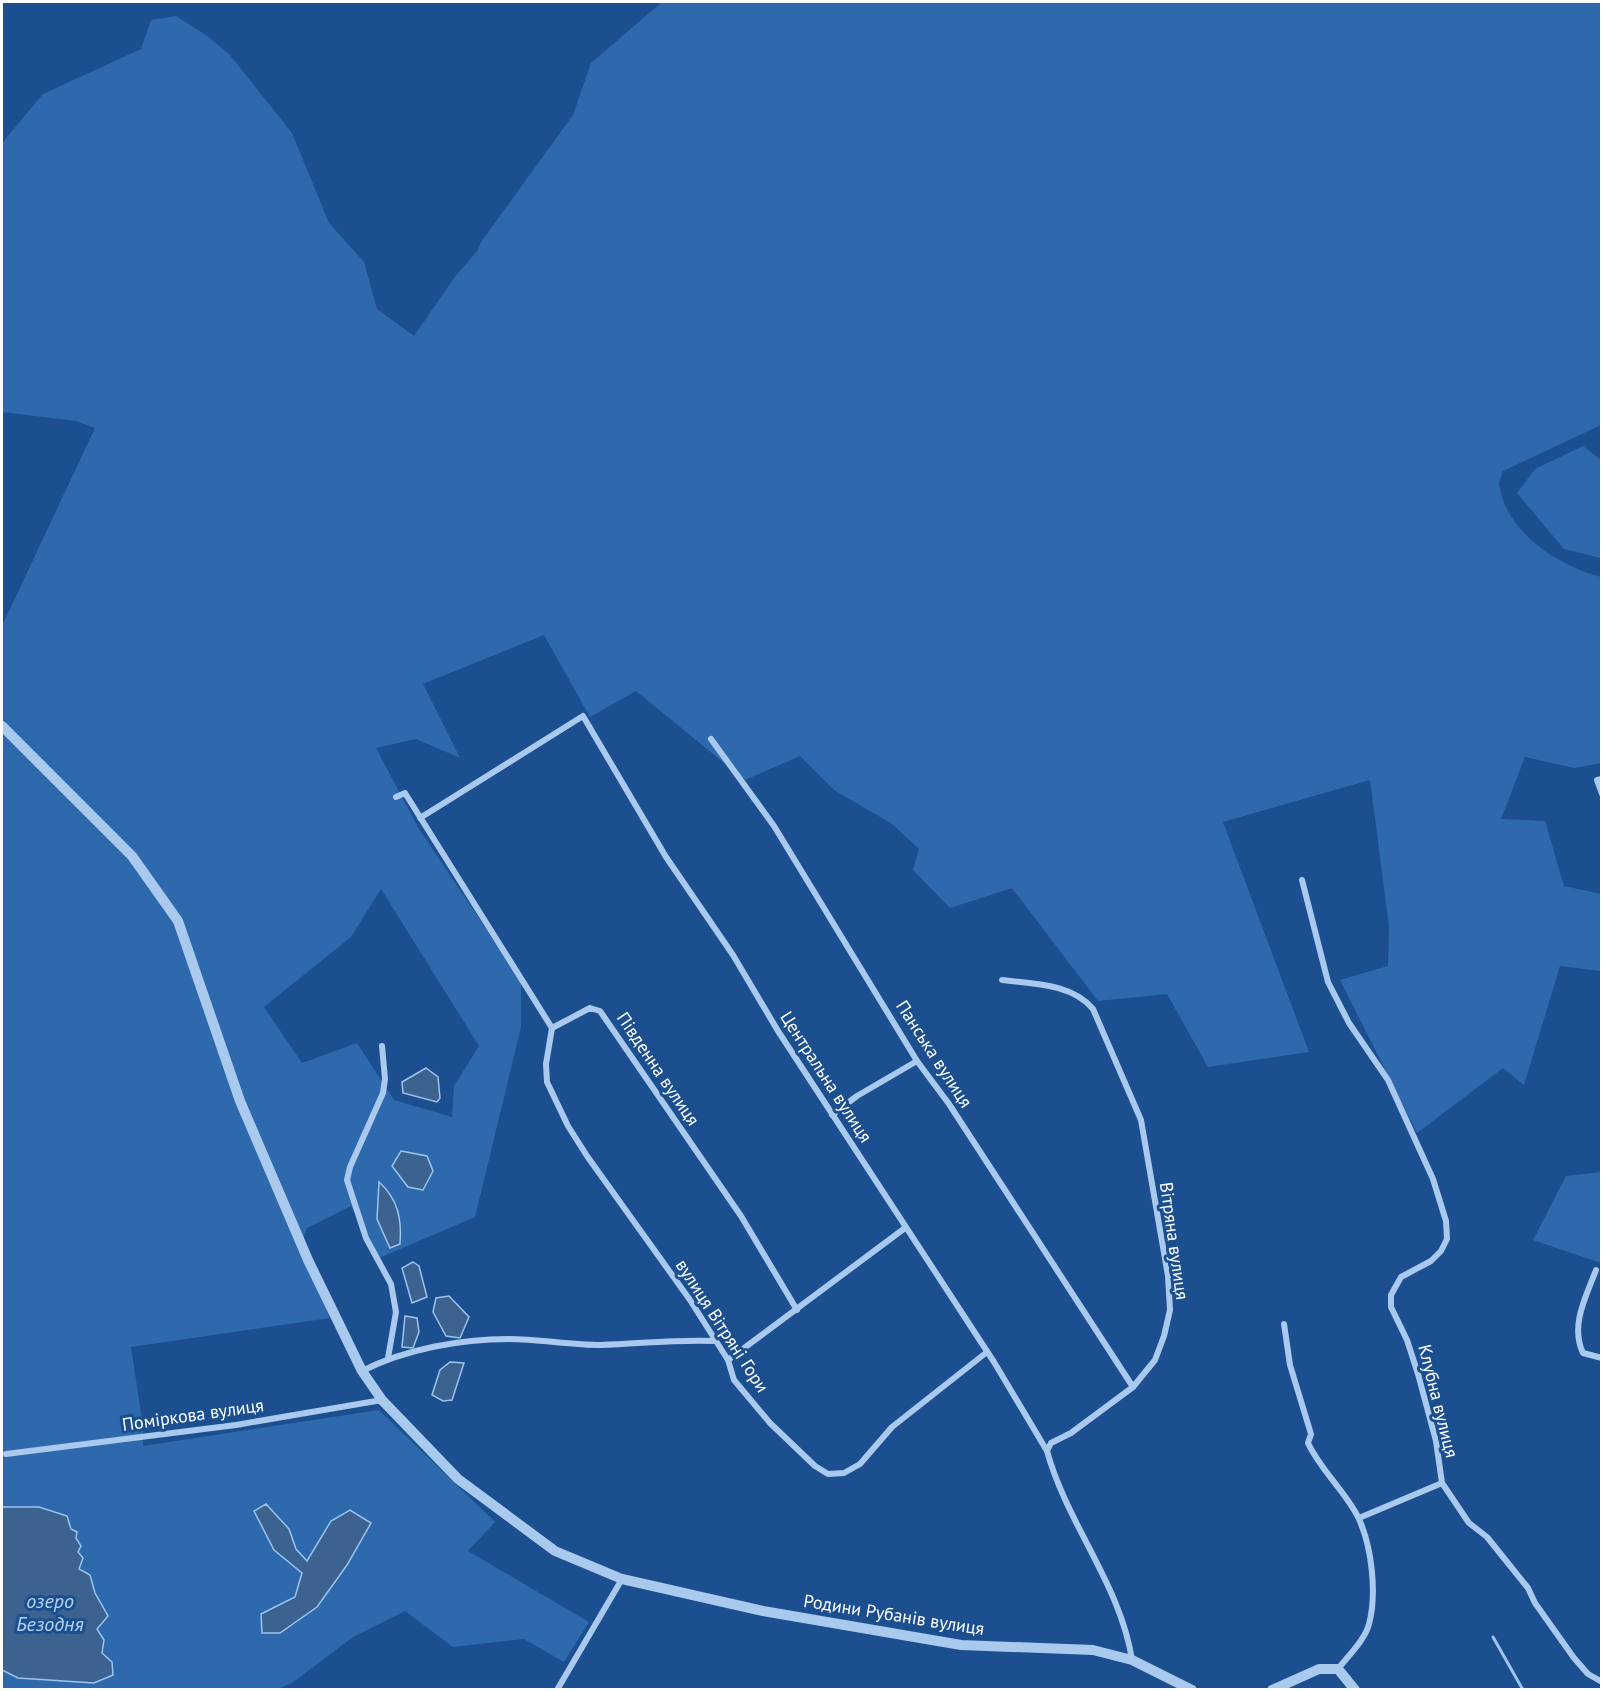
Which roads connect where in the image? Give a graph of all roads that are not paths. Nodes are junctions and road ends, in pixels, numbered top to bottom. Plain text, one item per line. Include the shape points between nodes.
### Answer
1 (2, 726) edge
2 (711, 739) dead end
3 (1600, 780) edge
4 (1602, 794) edge
5 (396, 797) dead end
6 (420, 818) junction
7 (1302, 880) dead end
8 (1002, 980) dead end
9 (552, 1028) junction
10 (382, 1046) dead end
11 (917, 1061) junction
12 (832, 1115) junction
13 (905, 1228) junction
14 (1596, 1270) dead end
15 (797, 1310) junction
16 (1284, 1324) dead end
17 (715, 1341) junction
18 (987, 1352) junction
19 (388, 1358) junction
20 (1602, 1358) edge
21 (728, 1360) junction
22 (362, 1371) junction
23 (1132, 1387) junction
24 (382, 1400) junction
25 (1047, 1451) junction
26 (6, 1454) dead end
27 (1442, 1483) junction
28 (1359, 1518) junction
29 (622, 1579) junction
30 (1132, 1660) junction
31 (1338, 1669) junction
32 (1602, 1682) edge
33 (557, 1689) edge
34 (1192, 1689) edge
35 (1272, 1689) edge
36 (1355, 1689) edge

1 - 22 street, Родини Рубанів вулиця via 132,856 178,921 240,1101 308,1260
2 - 11 street, Панська вулиця via 774,826
3 - 4 street
5 - 6 street via 405,793
6 - 9 street
6 - 12 street, Центральна вулиця via 583,716 666,857 733,955
7 - 27 street, Клубна вулиця via 1328,982 1348,1023 1388,1080 1433,1179 1446,1221 1447,1239 1441,1251 1401,1277 1390,1295 1420,1383 1436,1441
8 - 23 street, Вітряна вулиця via 1052,987 1084,997 1093,1009 1141,1120 1168,1276 1170,1310 1155,1360
9 - 15 street, Південна вулиця via 590,1008 600,1011 741,1216
9 - 17 street, вулиця Вітряні Гори via 546,1064 554,1100 587,1156
10 - 19 street via 383,1093 348,1180 366,1238 392,1284 396,1312
11 - 12 street
11 - 23 street, Панська вулиця via 949,1104
12 - 13 street, Центральна вулиця
13 - 15 street
13 - 18 street, Центральна вулиця
14 - 20 street via 1577,1333 1583,1353
15 - 21 street
16 - 28 street via 1290,1365 1311,1434 1308,1443
17 - 19 street via 603,1345 511,1339 471,1341
17 - 21 street, вулиця Вітряні Гори
18 - 21 street, вулиця Вітряні Гори via 892,1427 860,1464 844,1473 828,1474 815,1466 745,1395 734,1380
18 - 25 street, Центральна вулиця
19 - 22 street
22 - 24 street, Родини Рубанів вулиця
23 - 25 street, Вітряна вулиця via 1071,1433 1051,1443
24 - 26 street, Поміркова вулиця via 236,1425
24 - 29 street, Родини Рубанів вулиця via 458,1479 555,1551
25 - 30 street via 1128,1630
27 - 28 street
27 - 32 street, Клубна вулиця via 1469,1523 1487,1537 1528,1588 1574,1658 1588,1674
28 - 31 street via 1371,1576 1369,1625
29 - 30 street, Родини Рубанів вулиця via 763,1611 961,1645 1093,1650
29 - 33 street
30 - 34 street, Родини Рубанів вулиця
31 - 35 street via 1318,1669
31 - 36 street

